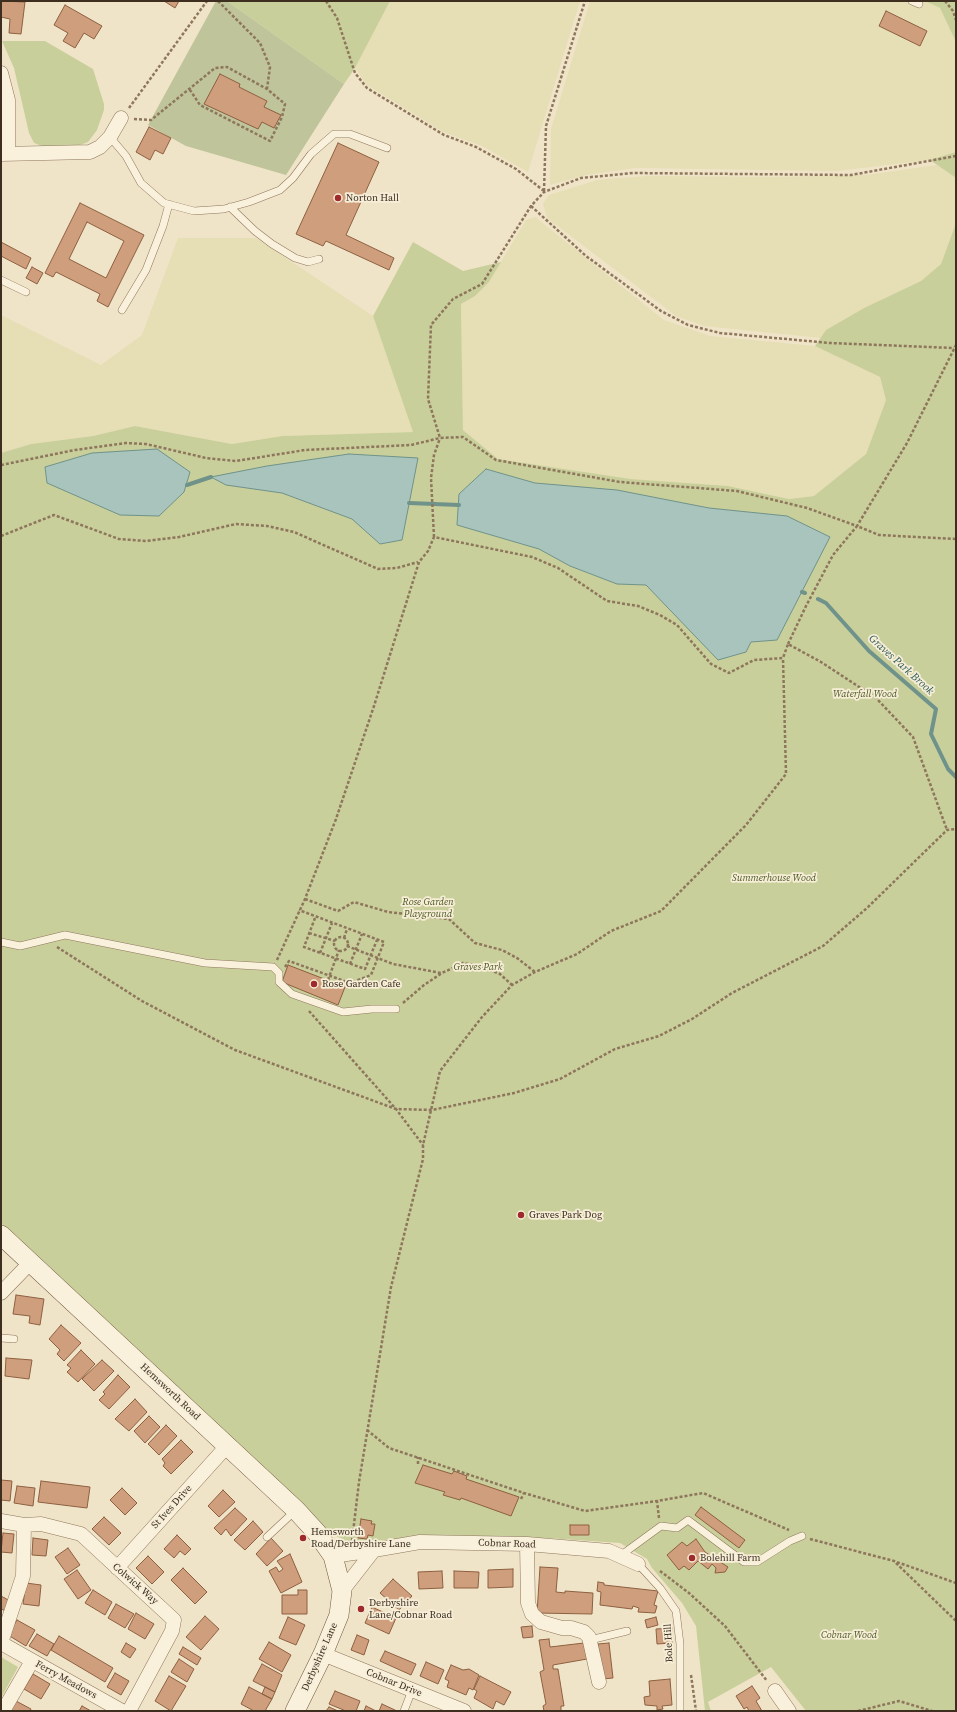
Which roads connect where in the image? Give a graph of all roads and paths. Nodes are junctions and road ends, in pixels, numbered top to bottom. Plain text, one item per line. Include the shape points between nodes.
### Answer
1 (207, 1) edge
2 (218, 1) edge
3 (326, 1) edge
4 (585, 1) edge
5 (912, 1) edge
6 (945, 1) edge
7 (919, 4) dead end
8 (956, 20) edge
9 (1, 72) edge
10 (267, 89) junction
11 (190, 90) junction
12 (121, 118) junction
13 (110, 137) junction
14 (387, 148) dead end
15 (4, 154) edge
16 (956, 156) edge
17 (544, 192) junction
18 (169, 204) junction
19 (531, 206) junction
20 (230, 207) junction
21 (319, 259) dead end
22 (1, 280) edge
23 (26, 292) dead end
24 (122, 310) dead end
25 (956, 347) edge
26 (440, 438) junction
27 (1, 465) edge
28 (857, 526) junction
29 (1, 536) edge
30 (434, 537) junction
31 (956, 539) edge
32 (419, 562) junction
33 (788, 644) junction
34 (783, 658) junction
35 (956, 829) edge
36 (946, 830) junction
37 (305, 899) junction
38 (300, 910) junction
39 (315, 918) junction
40 (332, 924) junction
41 (347, 929) junction
42 (309, 933) junction
43 (362, 934) junction
44 (327, 938) junction
45 (344, 938) junction
46 (46, 940) junction
47 (335, 940) junction
48 (377, 940) junction
49 (1, 942) edge
50 (347, 946) junction
51 (339, 950) junction
52 (355, 950) junction
53 (320, 953) junction
54 (370, 956) junction
55 (335, 958) junction
56 (378, 958) junction
57 (350, 964) junction
58 (273, 967) junction
59 (535, 972) junction
60 (279, 973) junction
61 (442, 973) junction
62 (329, 974) junction
63 (328, 980) dead end
64 (512, 984) junction
65 (292, 994) junction
66 (396, 1009) joint
67 (396, 1109) junction
68 (432, 1110) junction
69 (423, 1145) junction
70 (1, 1235) edge
71 (30, 1263) junction
72 (1, 1293) edge
73 (1, 1338) edge
74 (14, 1339) dead end
75 (368, 1430) junction
76 (227, 1446) junction
77 (418, 1457) junction
78 (418, 1464) dead end
79 (524, 1493) junction
80 (521, 1499) dead end
81 (657, 1501) dead end
82 (296, 1510) junction
83 (1, 1521) edge
84 (24, 1525) junction
85 (802, 1536) dead end
86 (267, 1537) dead end
87 (528, 1544) junction
88 (374, 1550) junction
89 (341, 1554) junction
90 (620, 1556) junction
91 (894, 1562) dead end
92 (638, 1564) junction
93 (117, 1568) junction
94 (342, 1591) junction
95 (956, 1621) edge
96 (627, 1630) dead end
97 (590, 1640) junction
98 (1, 1643) edge
99 (324, 1654) junction
100 (32, 1661) junction
101 (599, 1682) dead end
102 (412, 1690) junction
103 (775, 1691) joint
104 (3, 1708) edge
105 (122, 1711) edge
106 (129, 1711) edge
107 (295, 1711) edge
108 (404, 1711) edge
109 (464, 1711) edge
110 (680, 1711) edge
111 (789, 1711) edge
112 (858, 1711) edge
113 (932, 1711) edge

1 - 12 path
2 - 10 path via 260,44 270,67
3 - 17 path via 337,18 355,72 367,88 444,135 476,147 516,169
4 - 17 path via 546,126
5 - 7 lane
6 - 8 path
9 - 15 street via 8,100
10 - 11 path via 227,67 216,68
10 - 11 path via 285,104 282,118 270,141 200,105
11 - 12 path via 151,120
12 - 13 street
13 - 15 street via 90,152
13 - 18 lane via 126,156 141,183 164,203
14 - 20 lane via 350,134 334,134 311,154 293,178 280,190
16 - 17 path via 851,174 633,173 582,178
17 - 19 path
18 - 20 lane via 194,211
18 - 24 lane via 146,270
19 - 25 path via 586,256 661,311 688,325 720,333 830,343
19 - 26 path via 482,284 452,299 431,325 428,399
20 - 21 lane via 255,231 295,258 308,262
22 - 23 lane
25 - 28 path via 907,443
26 - 27 path via 411,445 305,450 236,462 126,442
26 - 28 path via 463,437 496,460 620,482 737,491 807,508
26 - 30 path via 434,455 431,478
28 - 31 path via 879,535
28 - 33 path via 833,555
29 - 32 path via 54,516 119,539 146,541 179,537 236,524 267,526 294,532 378,569 397,568
30 - 32 path via 428,551
30 - 34 path via 532,557 558,568 607,601 638,606 660,615 678,625 711,664 729,673 754,660
32 - 37 path via 336,819
33 - 34 path
33 - 36 path via 876,698 913,737
34 - 59 path via 786,774 746,825 661,911 610,931 577,954
35 - 36 path
36 - 68 path via 867,908 823,946 732,993 692,1019 660,1036 615,1049 560,1079 514,1094
37 - 38 path
37 - 59 path via 338,911 354,902 388,912 449,919 476,943 502,950
38 - 39 path
38 - 58 path
39 - 40 path
39 - 42 path
40 - 41 path
40 - 44 path
41 - 43 path
41 - 45 path
42 - 44 path
42 - 53 path via 304,947
43 - 48 path
43 - 52 path
44 - 47 path
44 - 53 path
45 - 47 path
45 - 50 path
46 - 49 lane via 20,946
46 - 58 lane via 66,935 205,963
46 - 67 path via 142,1001 235,1050
47 - 51 path via 335,947
48 - 54 path
48 - 56 path via 384,942
50 - 51 path via 344,950
50 - 52 path
51 - 55 path
52 - 54 path
52 - 57 path
53 - 55 path
54 - 56 path
54 - 57 path via 365,969
55 - 57 path
55 - 62 path
56 - 61 path via 418,970
56 - 62 path via 371,975 350,983
58 - 60 lane
59 - 64 path
60 - 62 path via 289,961
60 - 65 lane via 279,982
61 - 64 path via 463,963 500,974
61 - 66 path
62 - 63 path
64 - 68 path via 482,1017 440,1071
65 - 66 lane via 343,1012 372,1008
65 - 67 path via 317,1018 335,1042
67 - 68 path
67 - 69 path
68 - 69 path
69 - 75 path via 422,1159 391,1287
70 - 71 street, Hemsworth Road
71 - 72 street
71 - 76 street, Hemsworth Road
73 - 74 lane
75 - 77 path via 389,1448
75 - 89 path
76 - 82 street, Hemsworth Road
76 - 93 street, St Ives Drive
77 - 78 path
77 - 79 path
79 - 80 path
79 - 81 path via 586,1511
82 - 86 lane
82 - 89 street, Hemsworth Road
83 - 84 street, Colwick Way
84 - 93 street, Colwick Way via 41,1524 81,1534
84 - 98 street via 23,1576
85 - 90 lane via 757,1562 744,1562 688,1520 677,1528 661,1526
87 - 88 street, Cobnar Road via 420,1539
87 - 90 street, Cobnar Road via 609,1551
87 - 97 street via 528,1603 532,1614 541,1622 584,1632
88 - 89 street, Cobnar Road
88 - 94 street
89 - 94 street, Derbyshire Lane
90 - 92 street, Cobnar Road
91 - 95 path via 908,1572
92 - 103 path via 653,1566 689,1593 725,1626
92 - 110 lane, Bole Hill via 660,1588 676,1611 680,1644
93 - 106 street, Colwick Way via 174,1620 172,1631
94 - 99 street, Derbyshire Lane via 339,1615
96 - 97 lane
97 - 101 street
98 - 100 street, Ferry Meadows
99 - 102 street, Cobnar Drive
99 - 107 street, Derbyshire Lane
100 - 104 street, Ferry Meadows
100 - 105 street, Ferry Meadows
102 - 108 lane
102 - 109 street, Cobnar Drive
103 - 111 street
112 - 113 path via 899,1700

